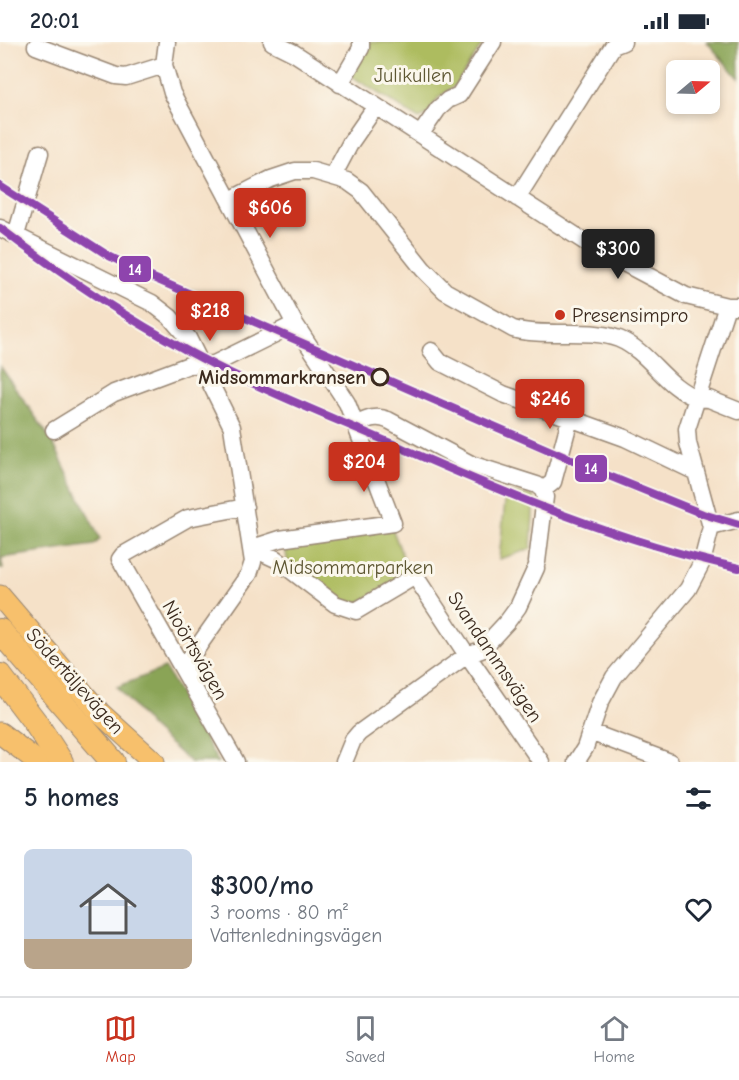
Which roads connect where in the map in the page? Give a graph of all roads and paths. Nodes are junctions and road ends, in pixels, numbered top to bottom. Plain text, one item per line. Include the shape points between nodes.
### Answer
1 (167, 42) edge
2 (272, 42) edge
3 (361, 42) edge
4 (493, 42) edge
5 (614, 43) edge
6 (36, 46) dead end
7 (164, 65) junction
8 (340, 84) junction
9 (376, 106) junction
10 (420, 135) junction
11 (40, 153) dead end
12 (333, 176) junction
13 (517, 198) junction
14 (230, 200) junction
15 (0, 228) edge
16 (16, 236) junction
17 (733, 306) edge
18 (295, 324) junction
19 (432, 351) dead end
20 (202, 366) junction
21 (697, 398) junction
22 (739, 411) edge
23 (570, 419) junction
24 (357, 424) junction
25 (54, 430) dead end
26 (696, 472) junction
27 (543, 490) junction
28 (245, 507) junction
29 (739, 520) edge
30 (711, 527) junction
31 (252, 548) junction
32 (0, 596) edge
33 (0, 631) edge
34 (466, 655) junction
35 (183, 668) junction
36 (0, 675) edge
37 (39, 678) junction
38 (36, 722) junction
39 (590, 732) junction
40 (0, 733) edge
41 (38, 762) edge
42 (61, 762) edge
43 (74, 762) edge
44 (102, 762) edge
45 (113, 762) edge
46 (154, 762) edge
47 (236, 762) edge
48 (344, 762) edge
49 (541, 762) edge
50 (576, 762) edge
51 (670, 762) edge

1 - 7 street
2 - 8 street
3 - 8 street
4 - 10 street via 459,95 438,109
5 - 13 street
6 - 7 street via 116,76 126,77
7 - 14 street via 172,93
8 - 9 street
9 - 10 street
9 - 12 street
10 - 13 street
11 - 16 street
12 - 14 street via 295,171
12 - 21 street via 361,191 423,269 452,296 524,332 598,335 621,340
13 - 17 street via 654,281 686,296
14 - 18 street
15 - 16 street
16 - 20 street via 161,310 188,338
17 - 21 street
18 - 20 street via 214,364
18 - 24 street via 342,392
19 - 23 street via 440,362 503,394
20 - 25 street via 189,365 121,390
20 - 28 street via 232,427
21 - 22 street
21 - 26 street via 687,429
23 - 26 street via 625,438
23 - 27 street via 553,482
24 - 27 street via 380,417 471,464
24 - 31 street via 393,523 280,539
26 - 30 street
27 - 34 street via 537,565 518,607 481,650
28 - 31 street
28 - 35 street, Nioörtsvägen via 188,518 120,559
29 - 30 street
30 - 39 street via 702,562 688,589 614,677
31 - 34 street, Svandammsvägen via 276,559 335,604 356,611 415,576
31 - 35 street via 249,574
32 - 46 main road, Södertäljevägen via 100,713
33 - 37 highway, Södertäljevägen
34 - 48 street via 359,733
34 - 49 street, Svandammsvägen
35 - 47 street, Nioörtsvägen
36 - 38 highway
37 - 44 highway
37 - 45 highway
38 - 42 highway
38 - 43 highway
39 - 50 street
39 - 51 street
40 - 41 main road

